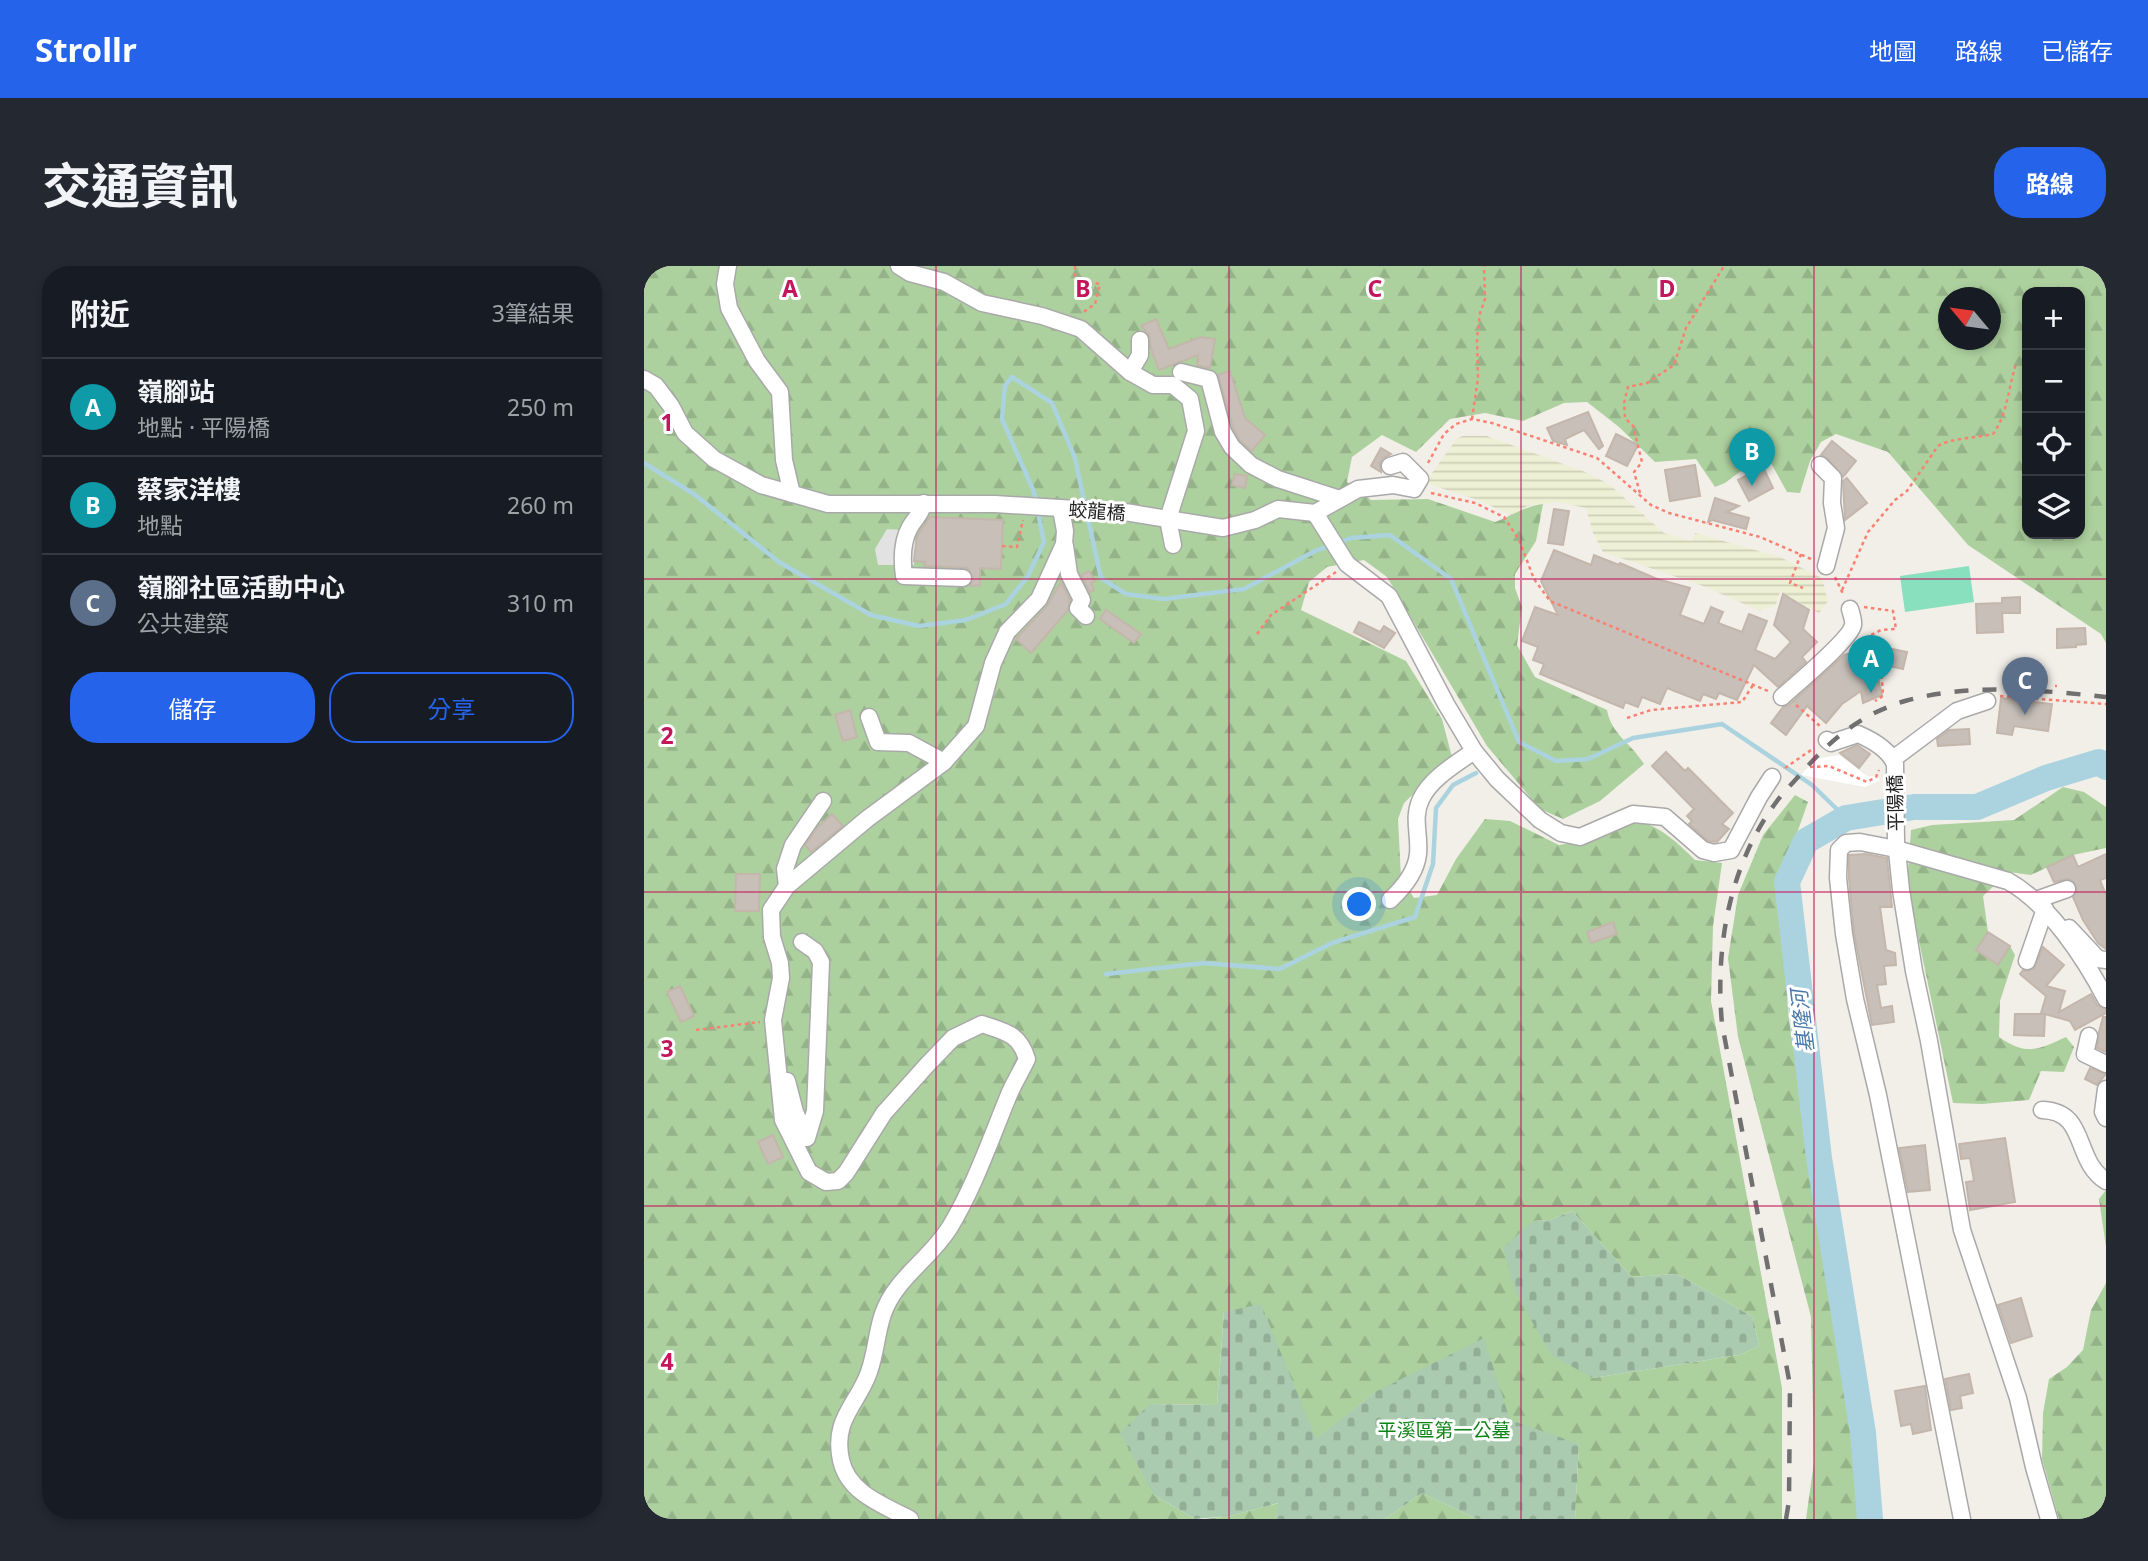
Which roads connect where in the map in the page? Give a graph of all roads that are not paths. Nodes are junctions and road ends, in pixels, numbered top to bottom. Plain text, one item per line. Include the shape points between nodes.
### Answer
1 (728, 266) edge
2 (899, 266) edge
3 (1140, 340) dead end
4 (1130, 372) junction
5 (1181, 372) dead end
6 (644, 379) edge
7 (1215, 400) junction
8 (1191, 404) junction
9 (1820, 465) dead end
10 (1390, 466) dead end
11 (792, 494) junction
12 (1340, 499) junction
13 (923, 503) junction
14 (1061, 509) junction
15 (1315, 513) junction
16 (1168, 519) junction
17 (1064, 544) junction
18 (1173, 545) dead end
19 (1826, 566) road end
20 (963, 578) dead end
21 (1850, 609) road end
22 (1086, 616) dead end
23 (1782, 697) road end
24 (1987, 701) road end
25 (869, 717) dead end
26 (1825, 741) road end
27 (1474, 751) junction
28 (944, 762) junction
29 (1889, 765) junction
30 (1772, 777) road end
31 (822, 801) dead end
32 (1896, 845) junction
33 (787, 886) junction
34 (2067, 889) dead end
35 (1390, 900) dead end
36 (2045, 910) junction
37 (802, 942) dead end
38 (2106, 960) edge
39 (2027, 961) dead end
40 (2106, 999) edge
41 (2088, 1036) dead end
42 (776, 1047) junction
43 (2106, 1064) edge
44 (2106, 1089) edge
45 (2042, 1110) dead end
46 (2106, 1118) edge
47 (2106, 1181) edge
48 (910, 1519) edge
49 (1962, 1519) edge
50 (2049, 1519) edge

1 - 11 street via 729,308 779,392 784,460
2 - 4 street via 944,282 982,303 1081,328
3 - 4 street via 1140,355
4 - 8 street via 1153,385 1172,385 1191,399
5 - 7 street via 1209,379
6 - 11 street, 蛟龍橋 via 656,386 685,433 713,459 761,485
7 - 8 street
7 - 12 street via 1223,432 1251,465
8 - 16 street via 1196,431
9 - 19 street via 1833,478 1836,528
10 - 12 street via 1403,462 1417,484 1358,489
11 - 13 street, 蛟龍橋 via 828,504
12 - 15 street
13 - 14 street, 蛟龍橋
13 - 20 street via 919,518 910,527 902,558 904,576
14 - 16 street, 蛟龍橋
14 - 17 street
15 - 16 street, 蛟龍橋 via 1278,509 1223,528
15 - 27 street via 1347,564 1390,596
16 - 18 street
17 - 22 street via 1069,574 1082,600 1077,608
17 - 28 street via 1039,599 1007,632 993,663 976,726
21 - 23 street via 1853,625 1848,634
24 - 29 street via 1957,711
25 - 28 street via 878,742 909,743
26 - 29 street via 1858,734 1872,740
27 - 30 street via 1540,820 1561,833 1580,837 1633,814 1665,817 1703,850 1714,853 1731,850
27 - 35 street via 1441,775 1421,798 1415,820 1418,854 1406,885
28 - 33 street
29 - 32 street, 平陽橋
31 - 33 street via 793,845 785,869
32 - 36 street via 2008,881
32 - 49 street via 1846,843 1839,850 1843,934
32 - 50 street, 平陽橋 via 1913,971 1962,1230 2018,1398
33 - 42 street via 771,911 780,971 773,1020
34 - 36 street
36 - 38 street via 2098,959
36 - 39 street
36 - 40 street
37 - 42 street via 821,962 815,1111 807,1138 795,1112 782,1053
41 - 43 street via 2085,1054
42 - 48 street via 783,1120 809,1172 826,1182 838,1181 846,1173 884,1113 953,1038 982,1024 1010,1034 1023,1045 1027,1059 950,1228 882,1312 869,1372 843,1418 839,1445 848,1479 866,1497
44 - 46 street
45 - 47 street via 2054,1110 2072,1122 2090,1167

